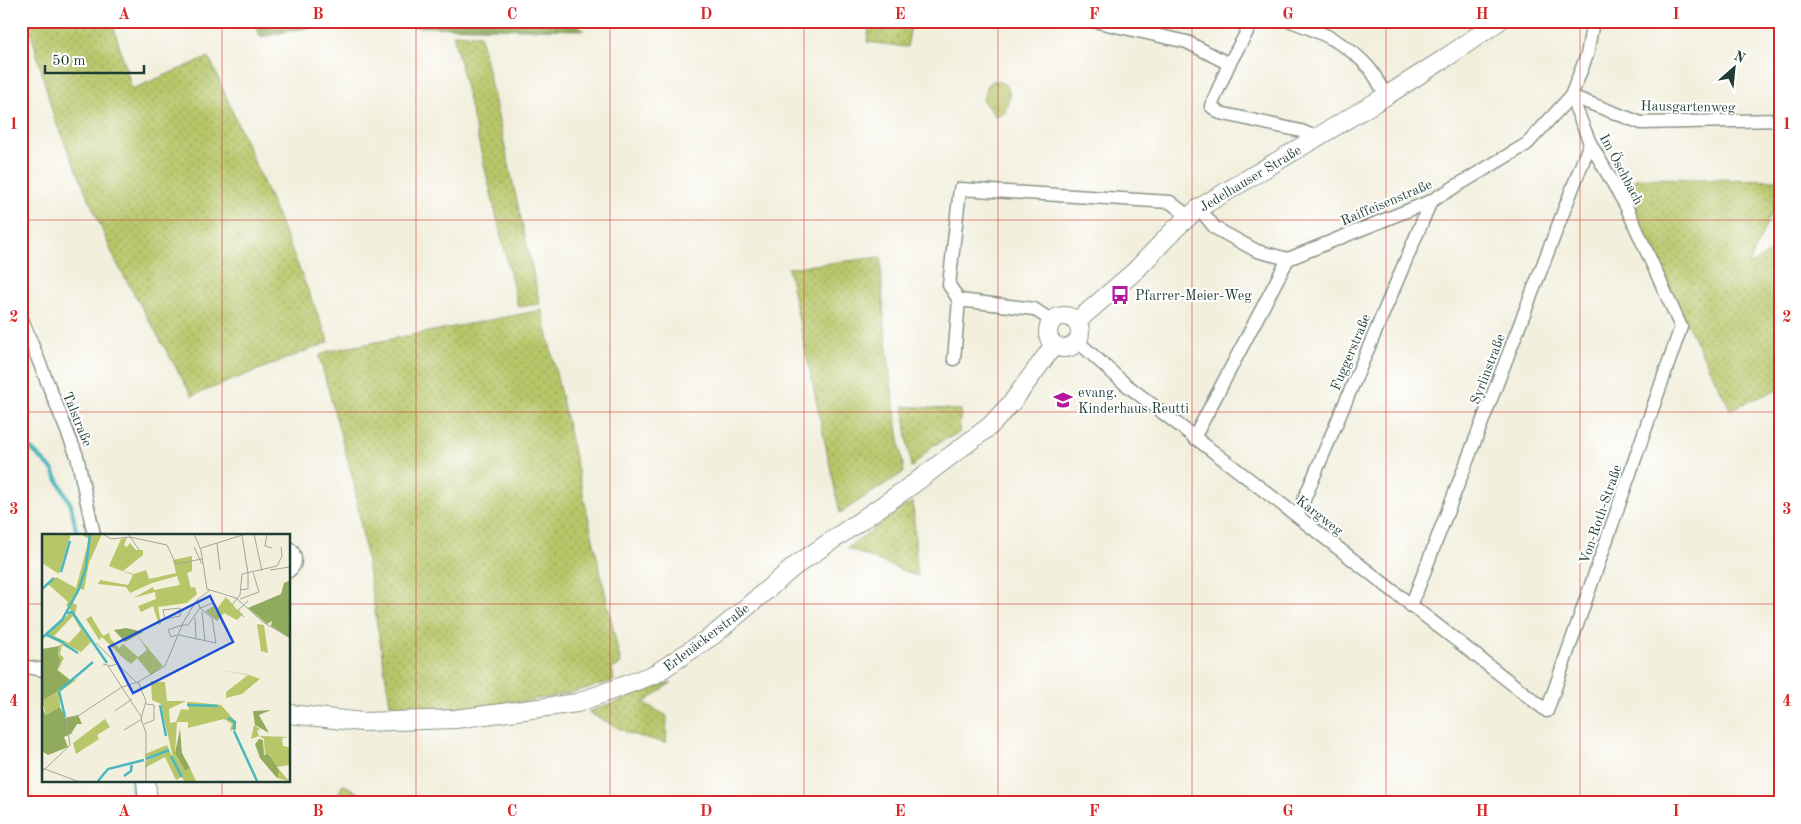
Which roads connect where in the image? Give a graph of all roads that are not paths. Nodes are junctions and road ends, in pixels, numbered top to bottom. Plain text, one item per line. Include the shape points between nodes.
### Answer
1 (1253, 21) edge
2 (1291, 21) edge
3 (1499, 21) edge
4 (1592, 21) edge
5 (1096, 22) edge
6 (1229, 64) junction
7 (1386, 96) junction
8 (1571, 96) junction
9 (1780, 120) edge
10 (1316, 138) junction
11 (1590, 143) junction
12 (1431, 201) junction
13 (1193, 212) junction
14 (1288, 259) junction
15 (959, 300) junction
16 (21, 317) edge
17 (1052, 322) junction
18 (1076, 322) junction
19 (1681, 327) joint
20 (1077, 342) junction
21 (1054, 345) junction
22 (954, 359) dead end
23 (1194, 438) junction
24 (1297, 516) junction
25 (94, 534) edge
26 (290, 549) edge
27 (290, 570) edge
28 (1411, 606) junction
29 (21, 666) edge
30 (42, 670) edge
31 (1547, 711) joint
32 (290, 714) edge
33 (146, 782) edge
34 (148, 803) edge

1 - 6 street
2 - 7 street via 1321,32 1349,50 1371,70
3 - 7 street, Jedelhauser Straße
4 - 8 street via 1587,55
5 - 6 street via 1187,42
6 - 10 street, Jedelhauser Straße via 1211,106 1220,114 1300,131
7 - 10 street, Jedelhauser Straße
8 - 9 street, Hausgartenweg via 1641,124
8 - 11 street, Im Öschbach
8 - 12 street, Raiffeisenstraße via 1527,144
10 - 13 street, Jedelhauser Straße
11 - 19 street, Im Öschbach via 1626,206
11 - 28 street, Syrlinstraße
12 - 14 street, Raiffeisenstraße
12 - 24 street, Fuggerstraße
13 - 14 street via 1257,251
13 - 15 street via 1170,202 960,189 949,285
13 - 18 street, Jedelhauser Straße via 1135,271
14 - 23 street
15 - 17 street via 1034,309
15 - 22 street
16 - 25 street, Talstraße via 77,456
17 - 18 street via 1066,317
17 - 21 street via 1048,331
18 - 20 street via 1080,331
19 - 31 street, Von-Roth-Straße
20 - 21 street via 1064,348
20 - 23 street, Kargweg
21 - 32 street, Erlenäckerstraße via 1013,401 990,426 795,566 715,634 655,674 577,703 455,718 362,722
23 - 24 street, Kargweg
24 - 28 street, Kargweg
26 - 27 street via 295,562
28 - 31 street, Kargweg
29 - 30 street
33 - 34 street

